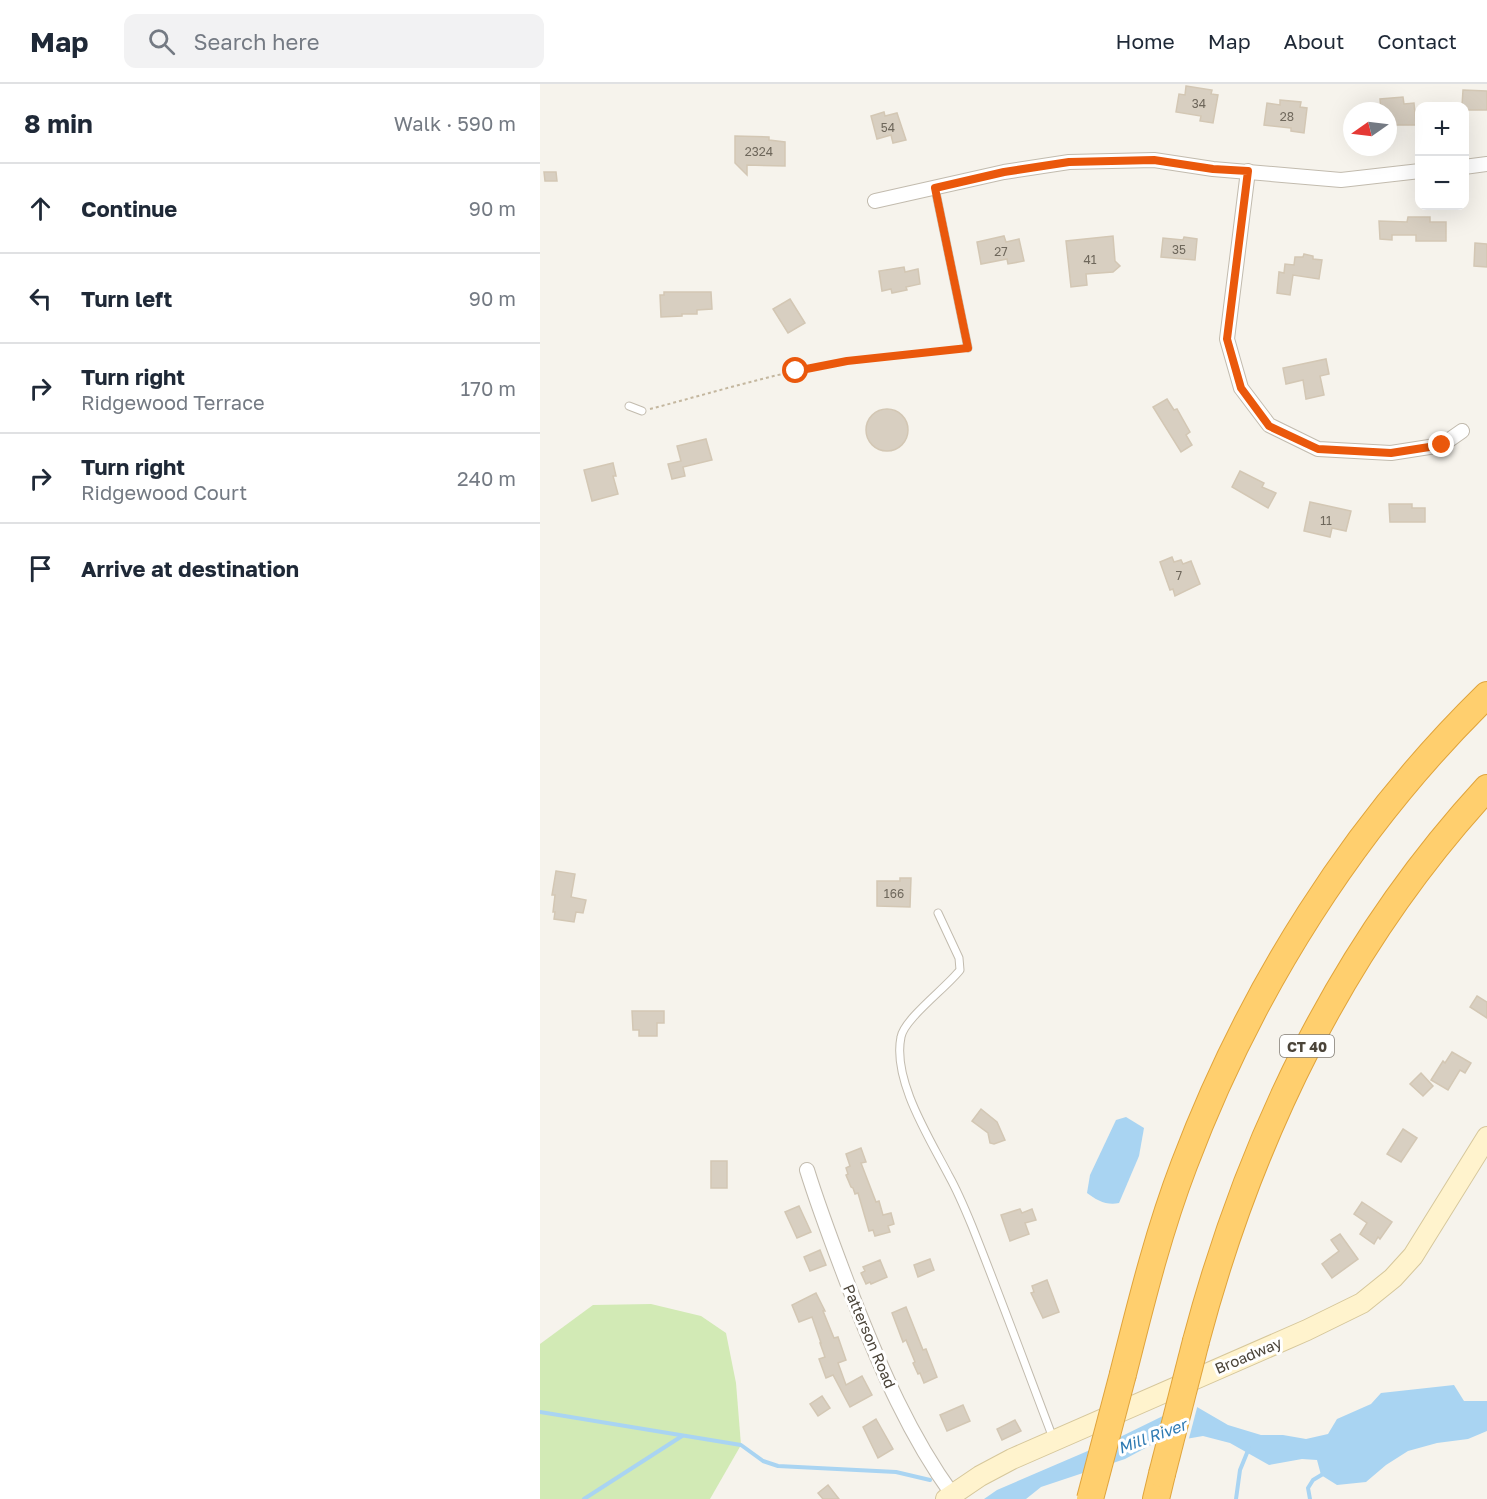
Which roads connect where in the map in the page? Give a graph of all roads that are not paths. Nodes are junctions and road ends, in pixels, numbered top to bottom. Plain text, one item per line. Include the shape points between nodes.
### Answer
1 (1487, 164) edge
2 (1469, 166) edge
3 (1248, 171) junction
4 (1415, 171) edge
5 (935, 188) junction
6 (875, 201) dead end
7 (968, 348) road end
8 (629, 406) dead end
9 (642, 411) road end
10 (1462, 431) dead end
11 (1487, 695) edge
12 (1487, 788) edge
13 (938, 913) dead end
14 (1487, 1137) edge
15 (807, 1170) dead end
16 (1054, 1440) junction
17 (949, 1496) edge
18 (1090, 1499) edge
19 (1156, 1499) edge

1 - 2 street
3 - 4 street via 1341,180
3 - 5 street via 1154,160 1069,162
3 - 10 street via 1227,339 1241,388 1269,426 1318,449 1391,453 1442,445
5 - 6 street
5 - 7 lane
8 - 9 lane
11 - 18 highway, bridge via 1422,765 1314,908 1263,993 1229,1060 1184,1164 1151,1264
12 - 19 highway, CT 40, bridge via 1426,860 1391,909 1340,988 1274,1114 1224,1244
13 - 16 lane via 959,958 960,970 901,1034 902,1068 923,1130 951,1178 971,1224
14 - 16 main road, Broadway via 1413,1256 1362,1303
15 - 17 street, Patterson Road via 871,1344
16 - 17 main road, Broadway via 980,1476

